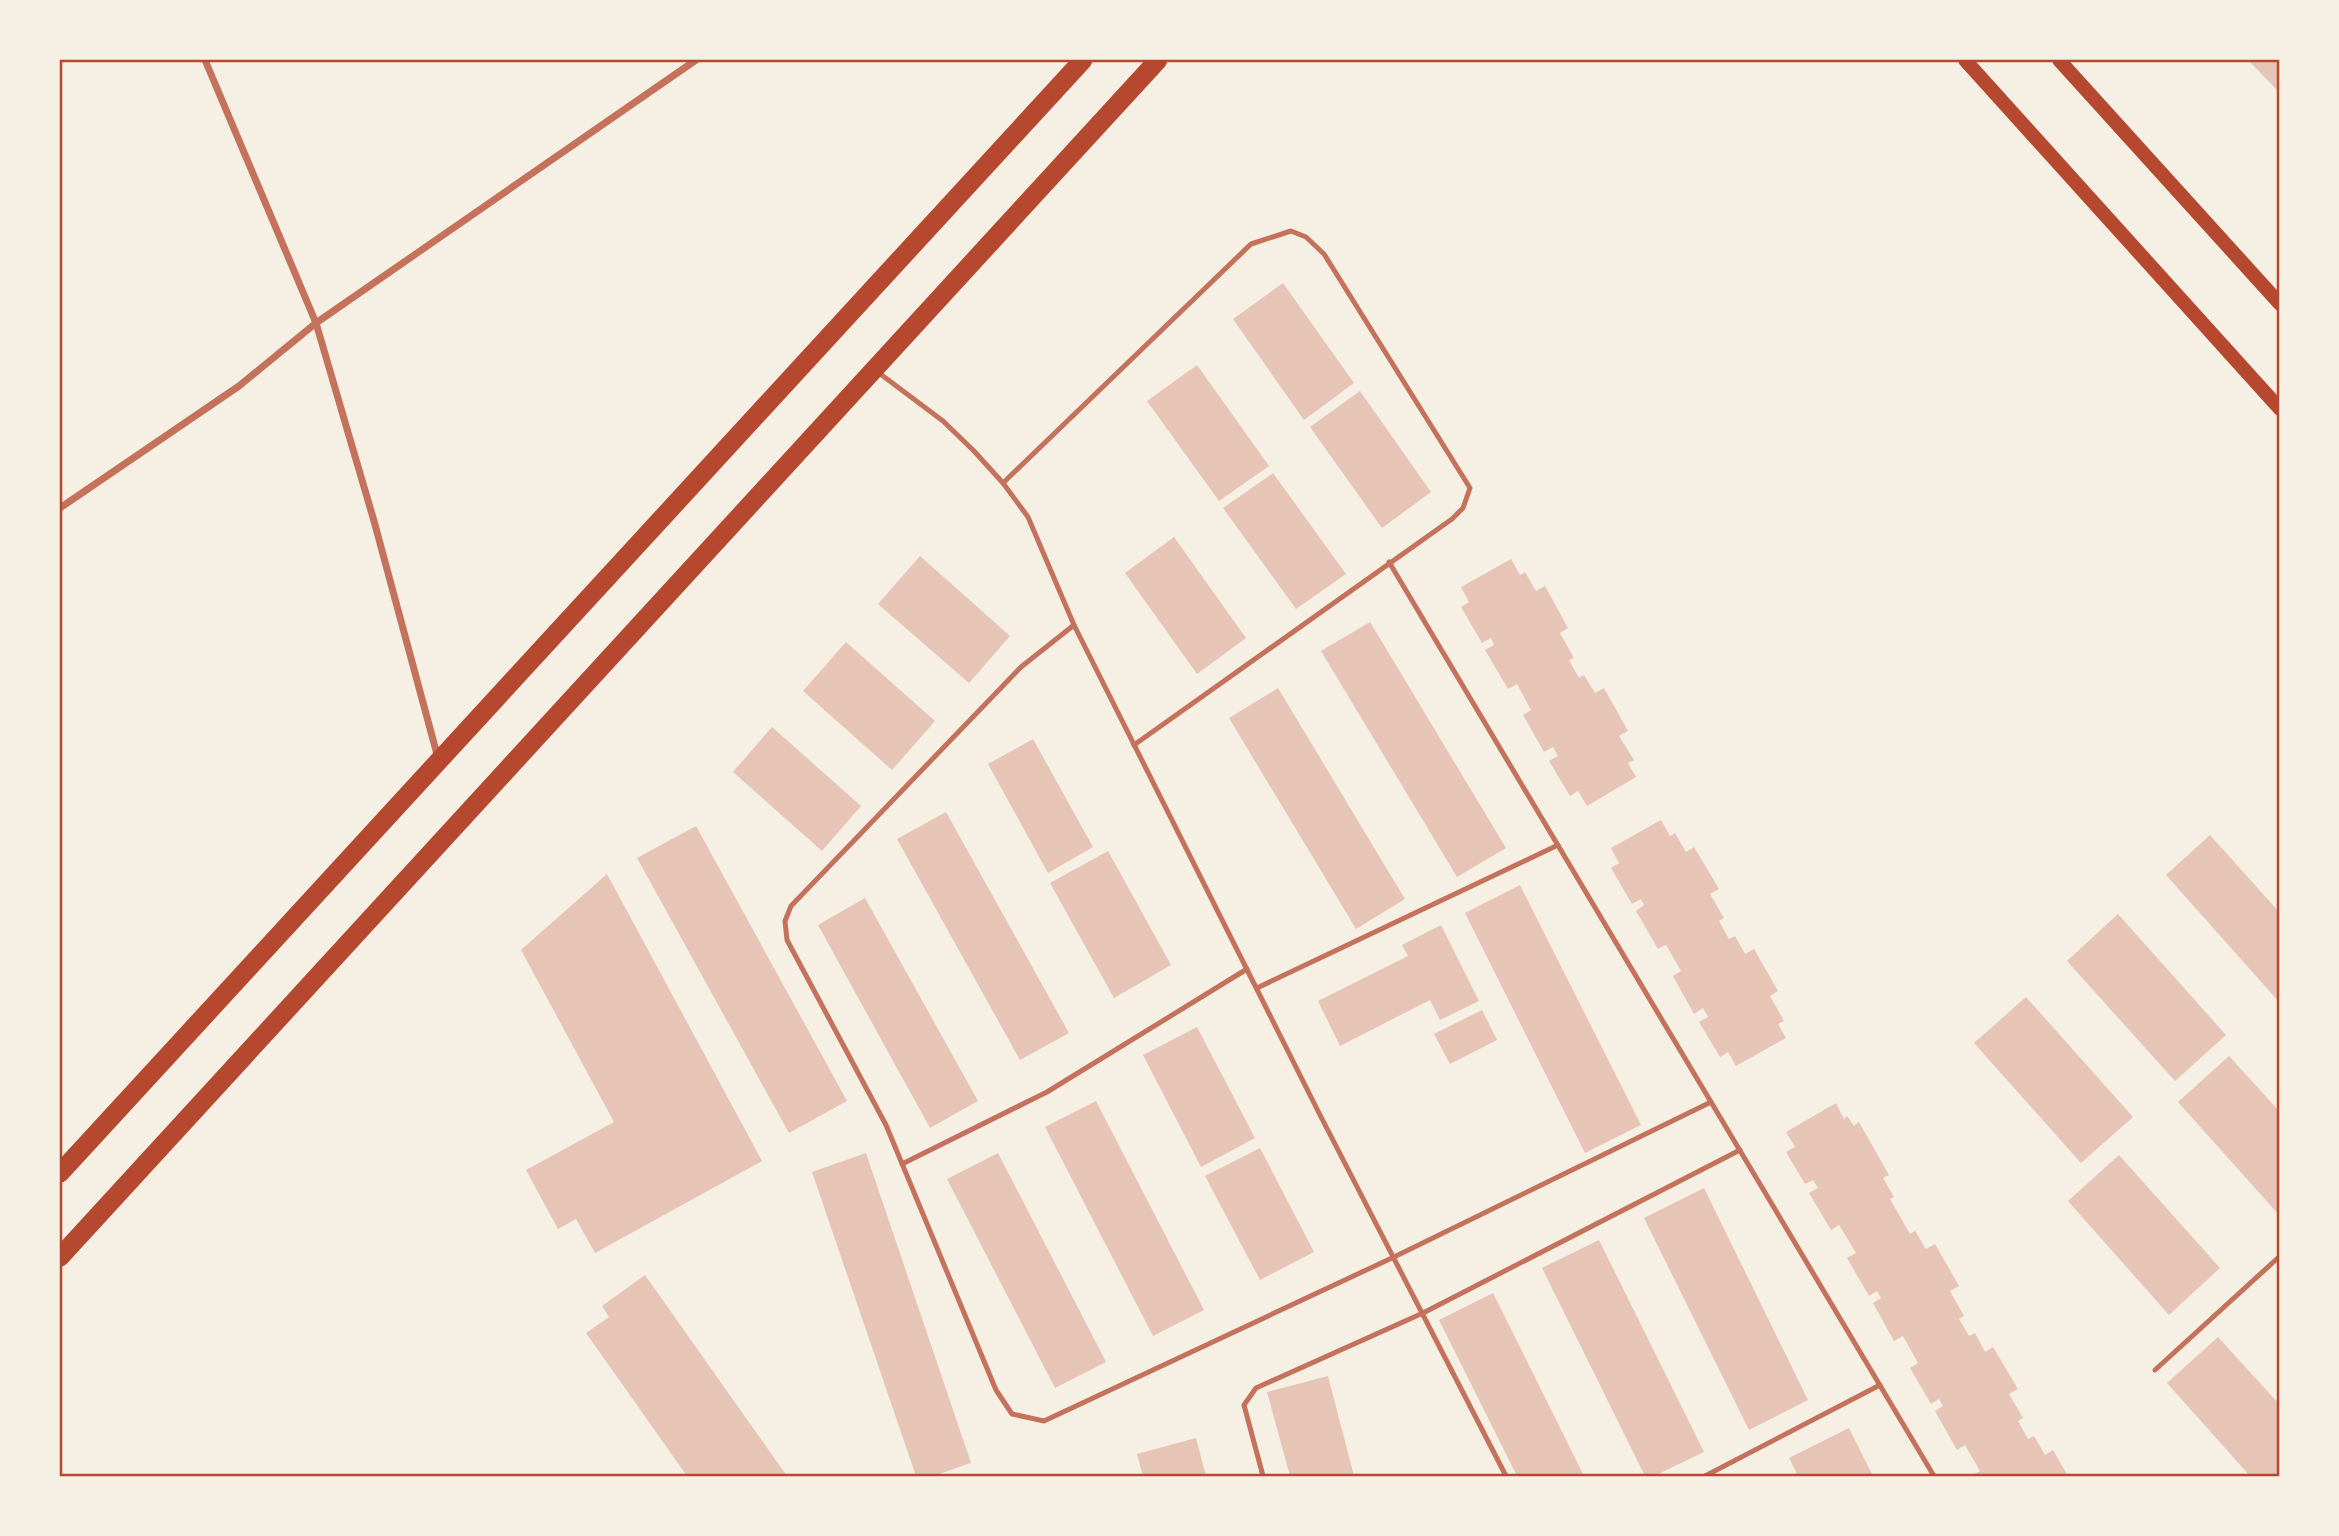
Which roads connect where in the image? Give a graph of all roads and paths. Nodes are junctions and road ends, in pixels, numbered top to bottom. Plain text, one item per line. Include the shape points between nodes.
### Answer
1 (205, 60) edge
2 (696, 60) edge
3 (1083, 60) edge
4 (1158, 60) edge
5 (1965, 60) edge
6 (2059, 60) edge
7 (2280, 304) edge
8 (316, 323) junction
9 (873, 369) junction
10 (2280, 409) edge
11 (1003, 483) junction
12 (60, 508) edge
13 (1389, 562) junction
14 (1074, 625) junction
15 (1134, 745) junction
16 (439, 759) junction
17 (1558, 845) junction
18 (1247, 969) junction
19 (1257, 988) junction
20 (1711, 1102) junction
21 (1740, 1150) junction
22 (902, 1164) junction
23 (60, 1173) edge
24 (2280, 1256) edge
25 (60, 1257) edge
26 (1394, 1257) junction
27 (1423, 1313) junction
28 (2155, 1370) dead end
29 (1880, 1385) junction
30 (1263, 1476) edge
31 (1506, 1476) edge
32 (1705, 1476) edge
33 (1934, 1476) edge

1 - 8 street
2 - 8 street
3 - 16 highway
4 - 9 highway
5 - 10 main road
6 - 7 main road
8 - 12 street via 239,386
8 - 16 street
9 - 11 lane via 943,421
9 - 25 highway
11 - 13 lane via 1251,244 1291,231 1306,237 1324,254 1471,488 1463,508 1452,519
11 - 14 lane via 1028,517
13 - 15 lane
13 - 17 lane
14 - 15 lane
14 - 22 lane via 1021,667 791,906 785,921 788,940
15 - 18 lane
16 - 23 highway
17 - 19 lane
17 - 20 lane
18 - 19 lane
18 - 22 lane via 1047,1092
19 - 26 lane
20 - 21 lane
20 - 26 lane
21 - 27 lane
21 - 29 lane
22 - 26 lane via 996,1390 1012,1414 1044,1421
24 - 28 lane
26 - 27 lane
27 - 30 lane via 1256,1388 1244,1405
27 - 31 lane
29 - 32 lane
29 - 33 lane

